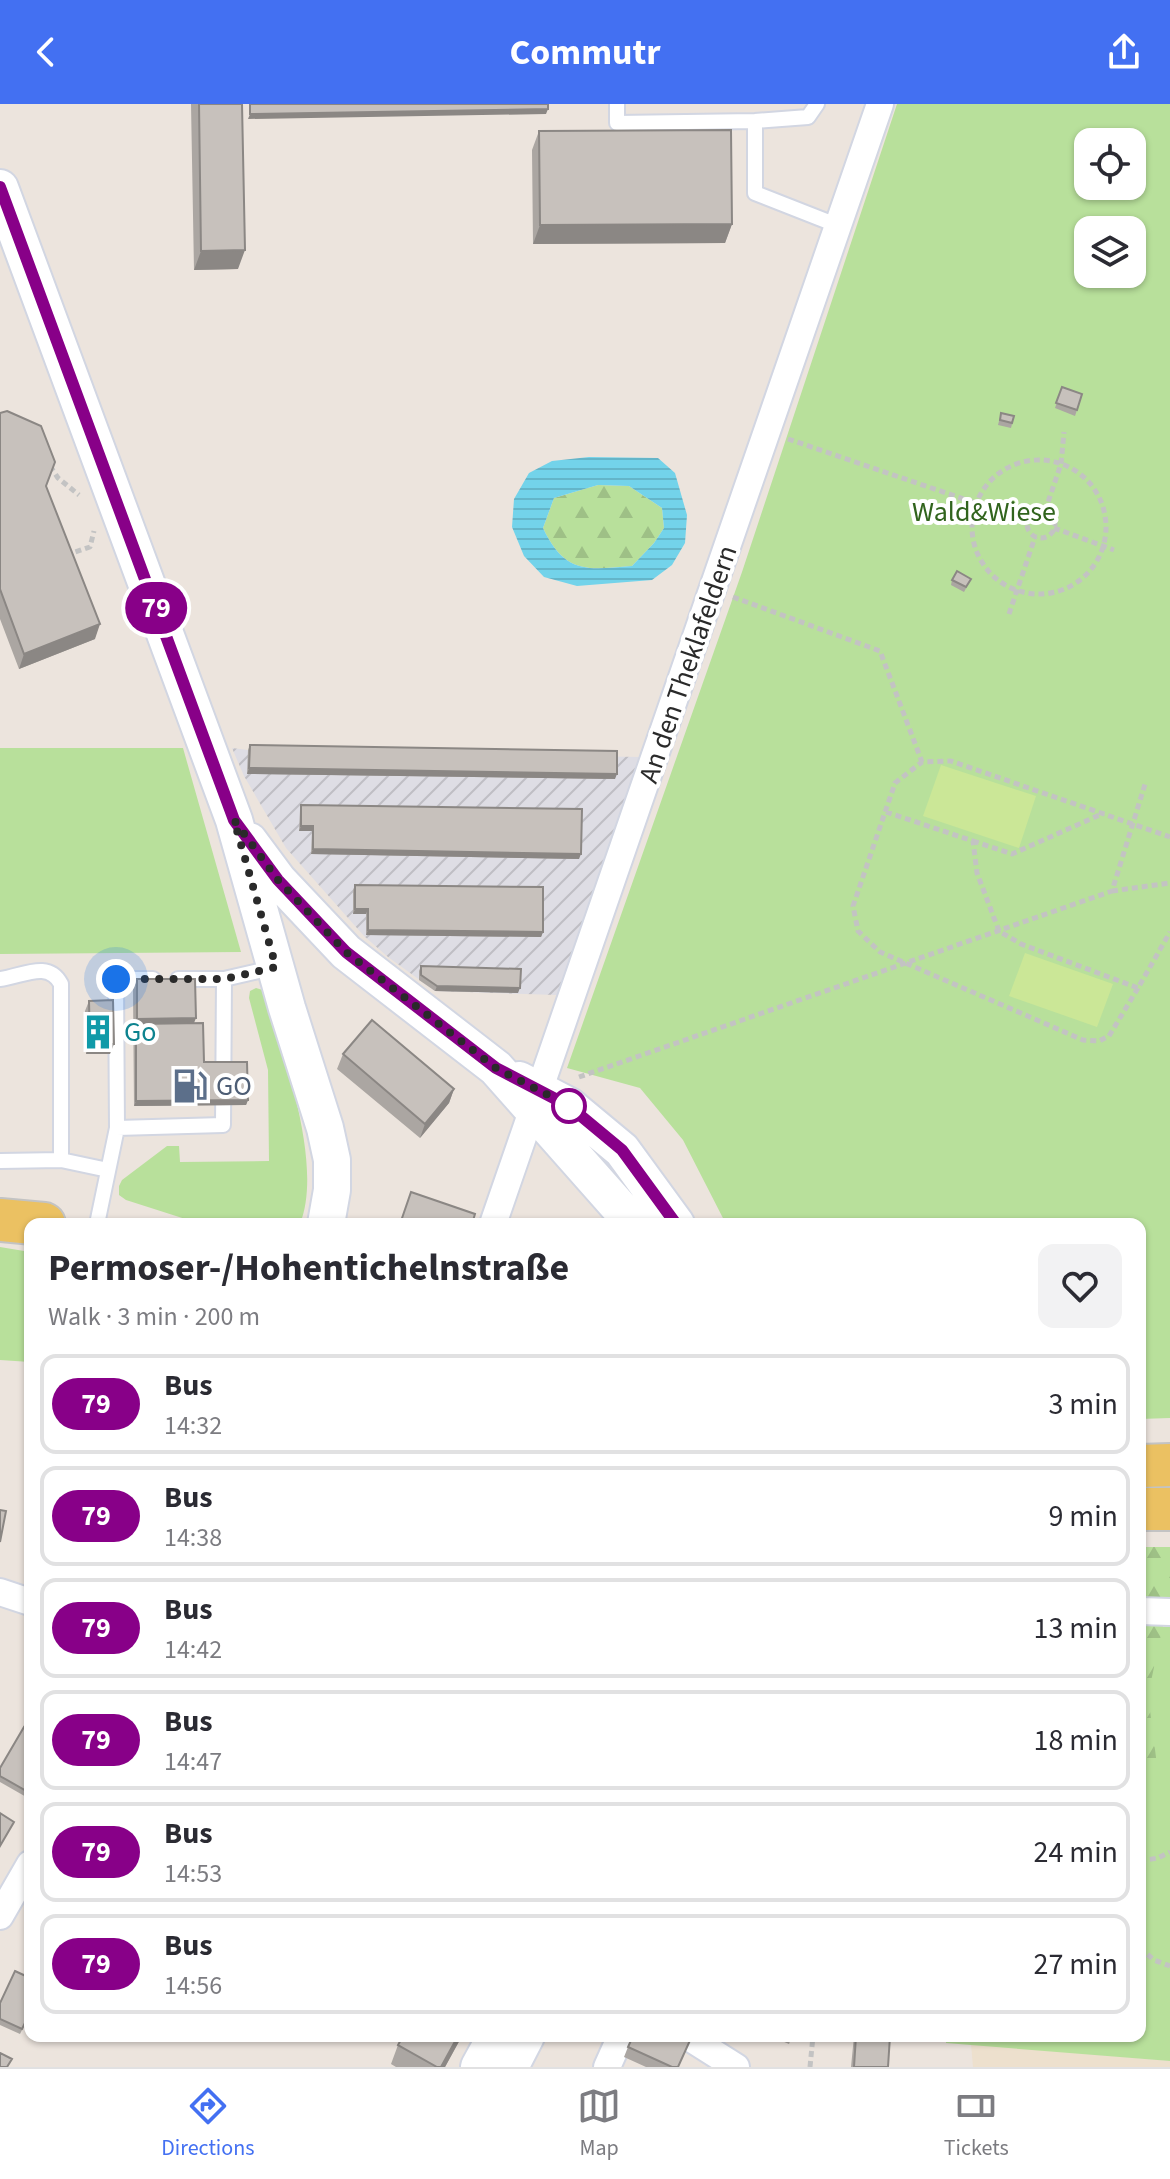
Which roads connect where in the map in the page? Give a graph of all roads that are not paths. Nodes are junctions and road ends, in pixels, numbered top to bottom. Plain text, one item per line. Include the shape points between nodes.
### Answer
1 (617, 104) edge
2 (817, 104) edge
3 (880, 104) edge
4 (755, 121) junction
5 (0, 188) edge
6 (839, 226) junction
7 (234, 820) junction
8 (276, 967) junction
9 (0, 979) edge
10 (224, 979) junction
11 (536, 1099) junction
12 (117, 1128) junction
13 (61, 1160) junction
14 (0, 1161) edge
15 (108, 1170) junction
16 (98, 1218) edge
17 (327, 1218) edge
18 (495, 1218) edge
19 (629, 1218) edge
20 (672, 1218) edge
21 (0, 1220) edge
22 (24, 1222) edge
23 (1170, 1465) edge
24 (1146, 1466) edge
25 (1146, 1509) edge
26 (1170, 1509) edge
27 (0, 1592) edge
28 (24, 1600) edge
29 (1146, 1611) edge
30 (1170, 1612) edge
31 (24, 1874) edge
32 (0, 1916) edge
33 (493, 2042) edge
34 (523, 2042) edge
35 (618, 2042) edge
36 (696, 2042) edge
37 (479, 2067) edge
38 (510, 2067) edge
39 (607, 2067) edge
40 (736, 2067) edge

1 - 4 lane via 617,123
2 - 4 lane via 808,117
3 - 6 street, An den Theklafeldern
4 - 6 lane via 755,193
5 - 7 main road
6 - 11 street, An den Theklafeldern
7 - 8 main road
7 - 11 main road via 278,880 346,952
8 - 10 lane
8 - 17 main road via 332,1160
9 - 13 lane via 48,971 61,984
10 - 12 lane via 223,1125
10 - 12 lane via 116,979
11 - 18 street, An den Theklafeldern
11 - 19 main road
11 - 20 main road via 569,1106 622,1150
12 - 15 lane
13 - 14 lane
13 - 15 lane
15 - 16 lane
21 - 22 main road
23 - 24 main road
25 - 26 main road
27 - 28 street
29 - 30 street
31 - 32 street
33 - 37 main road
34 - 38 main road
35 - 39 street
36 - 40 street

